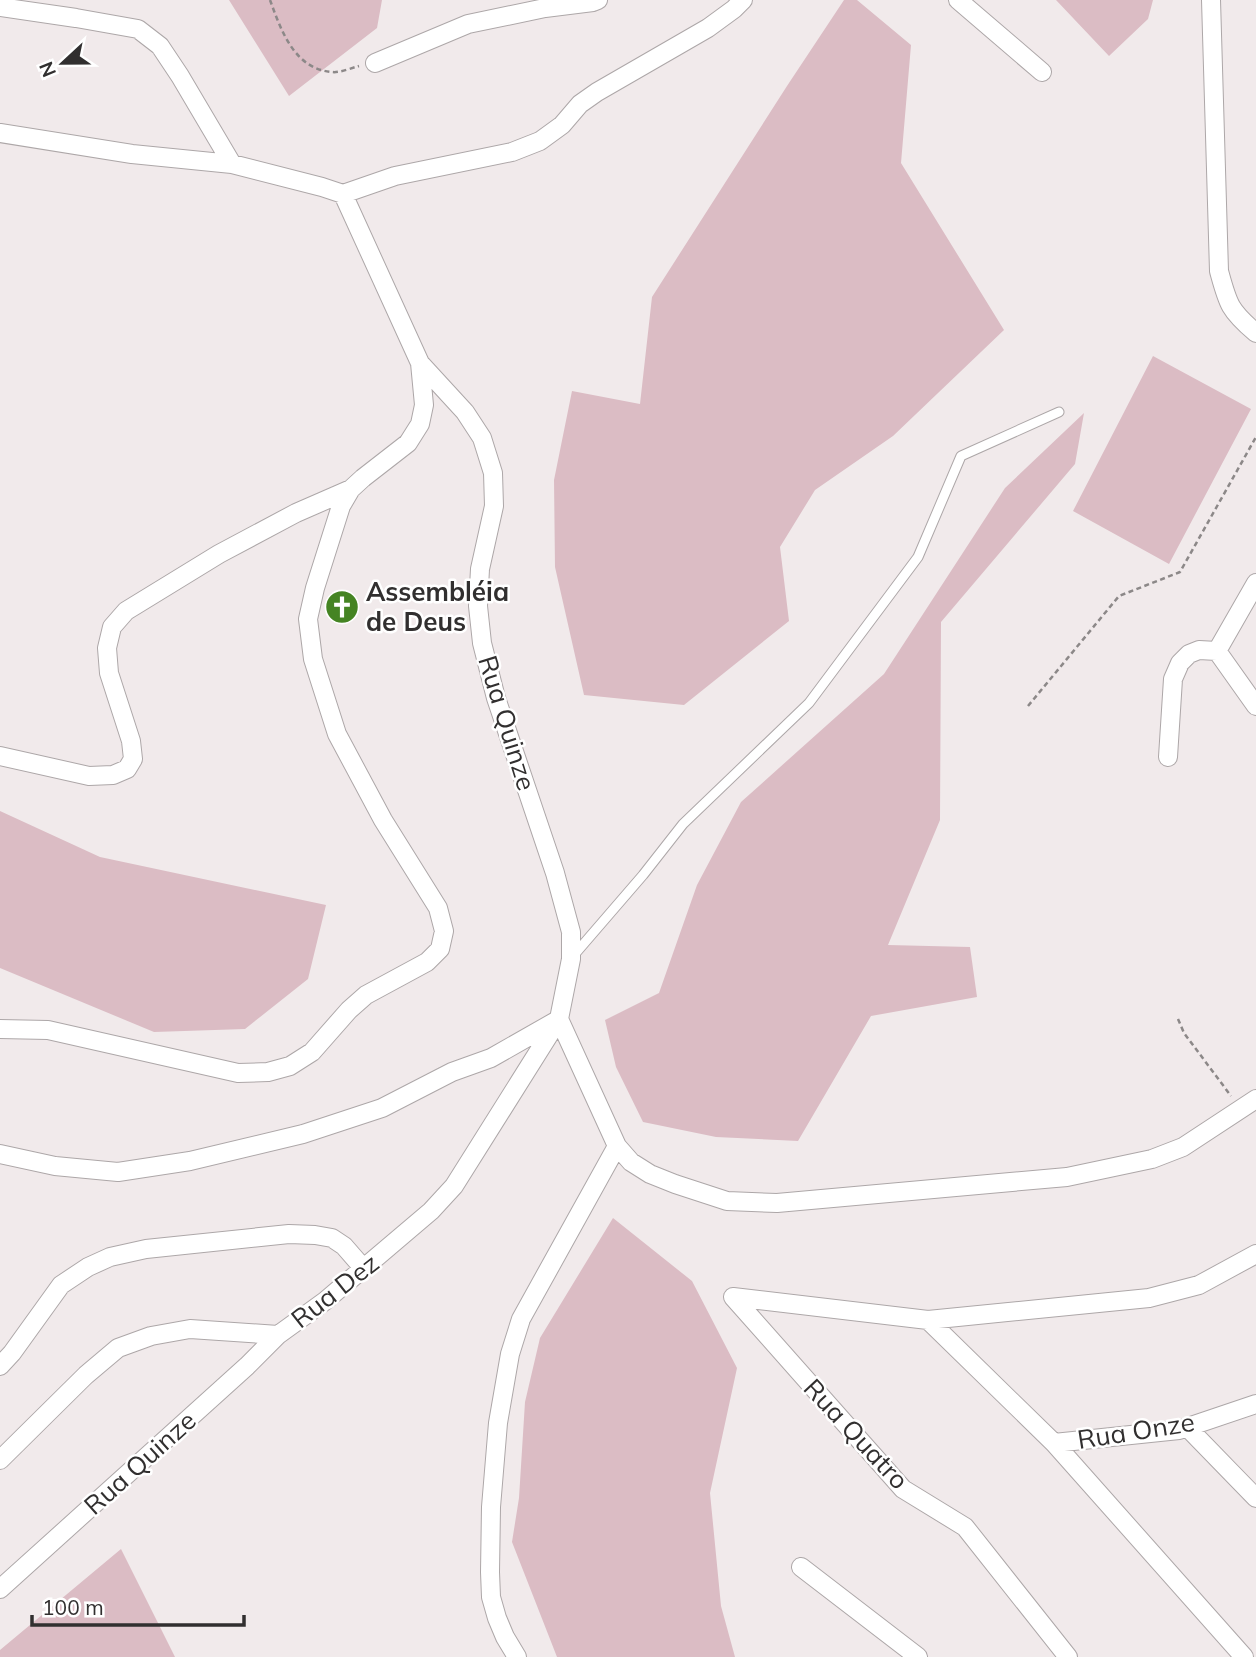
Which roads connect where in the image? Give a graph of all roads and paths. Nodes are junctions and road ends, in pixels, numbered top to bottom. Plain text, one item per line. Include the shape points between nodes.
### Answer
1 (270, 0) edge
2 (598, 0) edge
3 (743, 0) edge
4 (958, 0) edge
5 (1211, 0) edge
6 (0, 7) edge
7 (374, 62) joint
8 (1042, 72) dead end
9 (0, 133) edge
10 (232, 164) junction
11 (343, 194) junction
12 (1256, 333) edge
13 (419, 363) junction
14 (1059, 412) dead end
15 (1256, 437) edge
16 (351, 489) junction
17 (1256, 583) edge
18 (1217, 651) junction
19 (1028, 706) dead end
20 (1256, 706) edge
21 (0, 756) edge
22 (1168, 757) dead end
23 (571, 959) junction
24 (559, 1019) junction
25 (1178, 1019) dead end
26 (0, 1029) edge
27 (1249, 1104) edge
28 (617, 1146) junction
29 (0, 1154) edge
30 (1256, 1254) edge
31 (364, 1269) junction
32 (928, 1320) junction
33 (278, 1335) junction
34 (0, 1366) edge
35 (1256, 1404) edge
36 (1187, 1427) junction
37 (1055, 1443) junction
38 (0, 1460) edge
39 (1256, 1498) edge
40 (801, 1567) dead end
41 (0, 1589) edge
42 (1256, 1646) edge
43 (517, 1657) edge
44 (918, 1657) edge
45 (1068, 1657) edge
46 (1246, 1657) edge

1 - 7 path via 287,41 313,67 333,73
2 - 7 street via 468,24
3 - 11 street via 708,28 597,92 540,141 512,152 395,176
4 - 8 street
5 - 12 street via 1219,271 1227,302
6 - 10 street via 138,29 160,46
9 - 10 street via 132,155
10 - 11 street
11 - 13 street
13 - 16 street via 424,405 420,424 408,443
13 - 23 street, Rua Quinze via 465,412 482,438 493,473 494,506 479,581 482,643 555,873 571,932
14 - 23 lane via 961,456 918,557 809,703 683,824
15 - 19 path via 1180,572 1119,596
16 - 21 street via 219,554 126,611 112,626 107,648 109,673 134,759 127,769 89,776
16 - 26 street via 341,506 308,619 313,659 337,734 438,908 444,931 440,948 427,962 366,995 312,1052 290,1066 268,1072 238,1073 48,1030
17 - 18 street
18 - 20 street
18 - 22 street via 1199,650 1180,663 1173,679
23 - 24 street, Rua Quinze
24 - 28 street
24 - 29 street via 491,1058 452,1072 382,1108 303,1135 118,1172 55,1166
24 - 31 street, Rua Dez via 454,1186
25 - 27 path via 1184,1033
27 - 28 street via 1183,1147 1152,1159 1068,1177 776,1203 727,1201 675,1184 631,1163
28 - 43 street via 521,1319 510,1354 498,1423 489,1572 497,1618
30 - 32 street via 1199,1285 1149,1298
31 - 33 street, Rua Dez
31 - 34 street via 344,1246 315,1235 146,1248 110,1257 61,1285
32 - 37 street
32 - 45 street, Rua Quatro via 733,1297 903,1489 965,1527
33 - 38 street, Rua Dez via 190,1329 151,1336 118,1349
33 - 41 street, Rua Quinze
35 - 36 street, Rua Onze
36 - 37 street, Rua Onze
36 - 39 street
37 - 46 street
40 - 44 street
42 - 46 street

